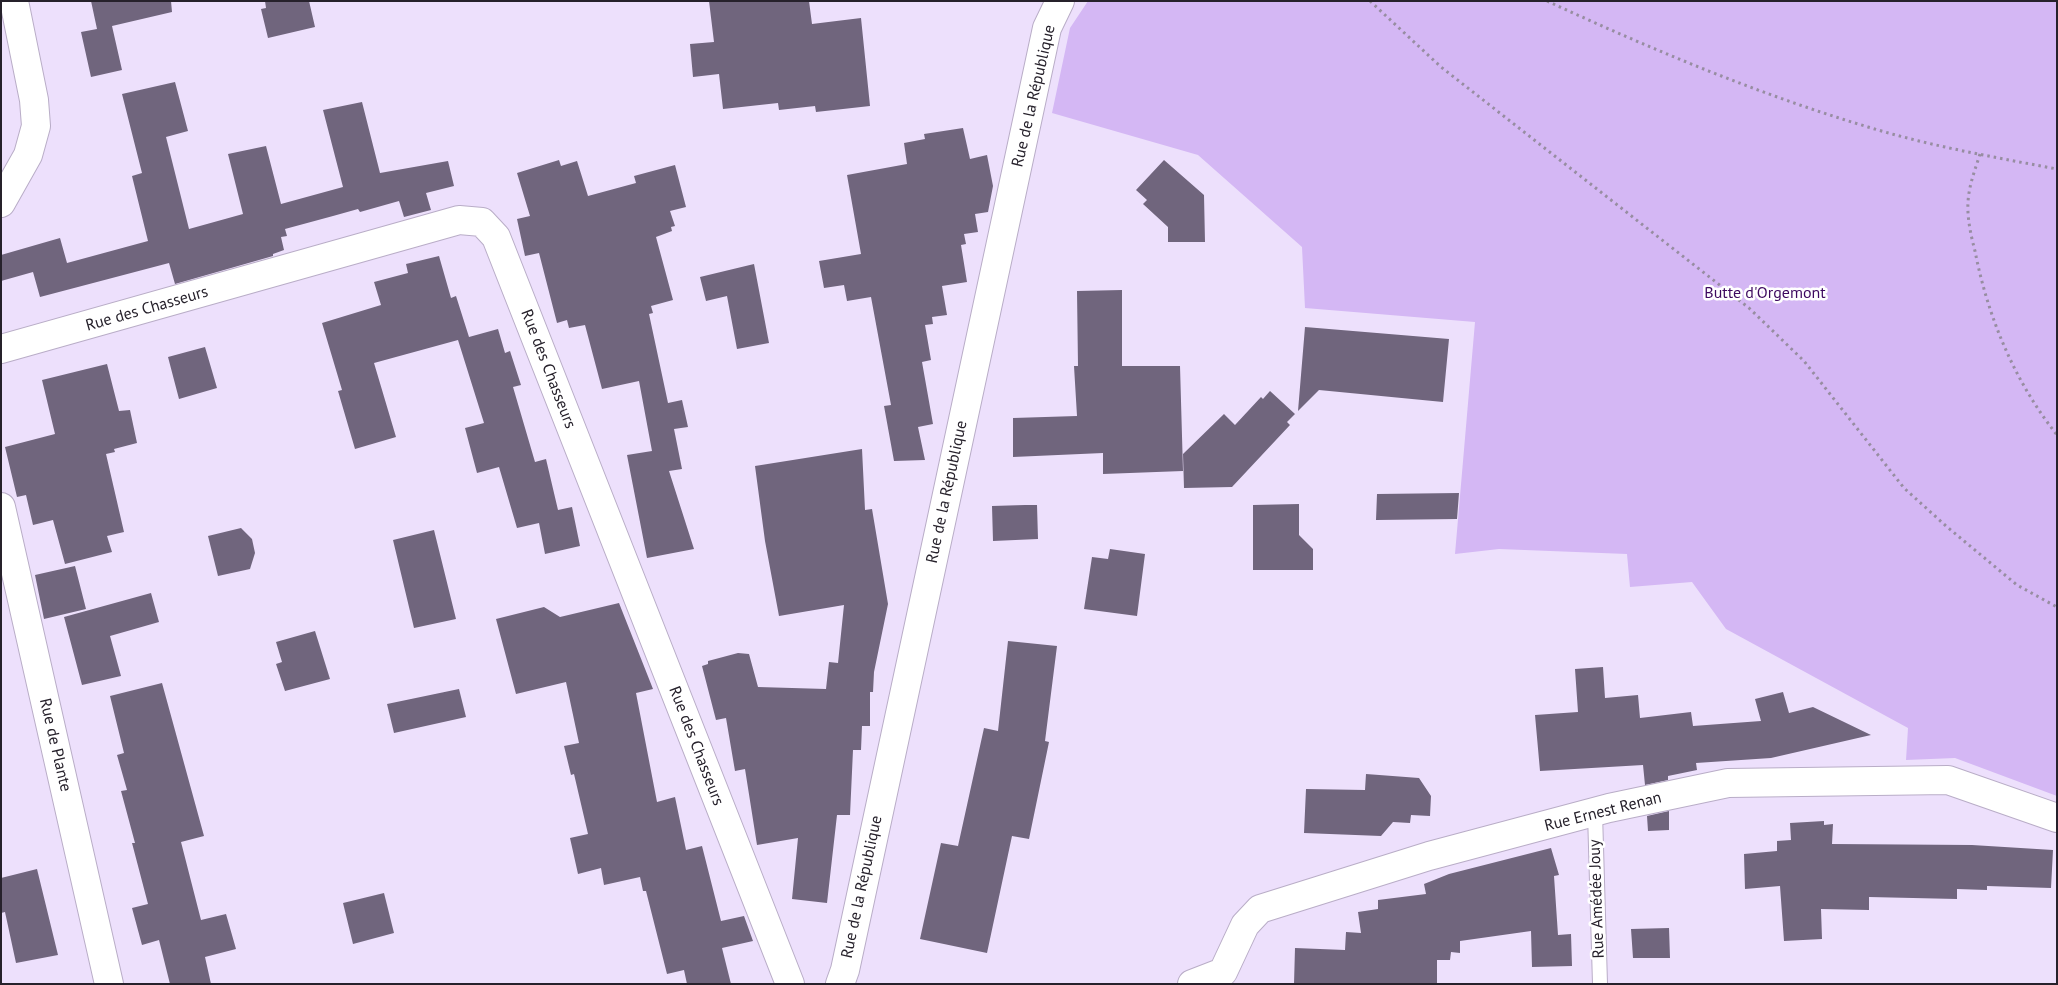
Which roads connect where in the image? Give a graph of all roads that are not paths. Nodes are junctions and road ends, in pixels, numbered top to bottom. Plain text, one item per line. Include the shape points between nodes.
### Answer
1 (14, 1) edge
2 (1060, 1) edge
3 (1, 203) edge
4 (1, 349) edge
5 (1, 507) edge
6 (1595, 814) junction
7 (2057, 818) edge
8 (1227, 978) edge
9 (109, 984) edge
10 (790, 984) edge
11 (840, 984) edge
12 (1192, 984) edge
13 (1600, 984) edge

1 - 3 street via 34,100 36,126 28,155
2 - 11 street, Rue de la République via 1047,28
4 - 10 street, Rue des Chasseurs via 459,220 482,222 496,237
5 - 9 street, Rue de Plante
6 - 7 street, Rue Ernest Renan via 1609,808 1728,783 1948,780
6 - 8 street, Rue Ernest Renan via 1429,856 1260,909 1245,925
6 - 13 lane, Rue Amédée Jouy
8 - 12 street, Rue Ernest Renan

